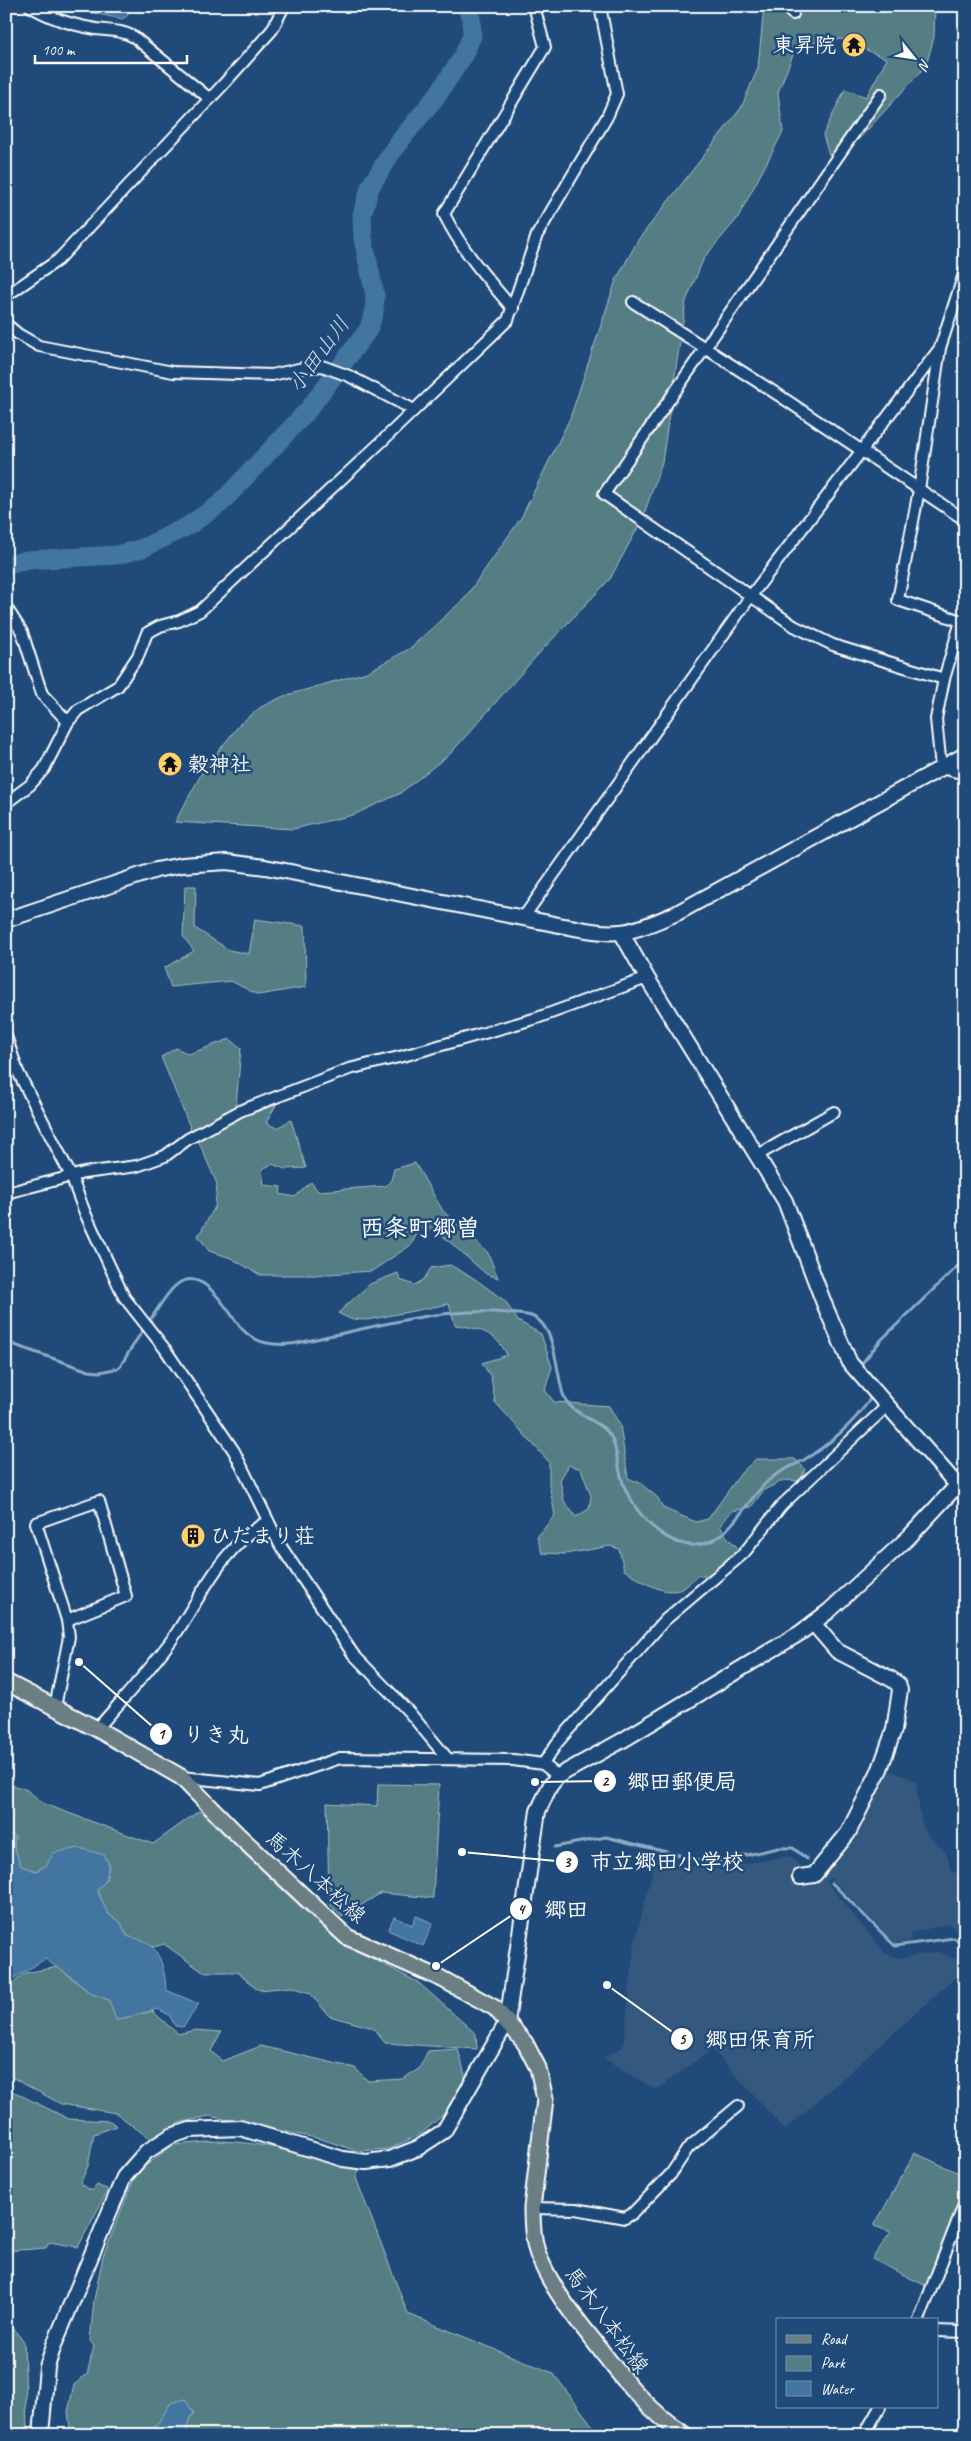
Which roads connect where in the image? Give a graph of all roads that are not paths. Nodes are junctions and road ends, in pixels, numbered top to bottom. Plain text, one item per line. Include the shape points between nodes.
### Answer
1 (30, 6) edge
2 (284, 6) edge
3 (534, 6) edge
4 (600, 6) edge
5 (784, 6) edge
6 (793, 14) dead end
7 (881, 94) dead end
8 (210, 99) junction
9 (965, 271) edge
10 (6, 296) edge
11 (633, 302) dead end
12 (513, 309) junction
13 (6, 324) edge
14 (706, 348) junction
15 (940, 348) junction
16 (414, 410) junction
17 (860, 450) junction
18 (919, 490) junction
19 (965, 520) edge
20 (750, 597) junction
21 (6, 607) edge
22 (944, 679) junction
23 (68, 722) junction
24 (965, 755) edge
25 (941, 768) junction
26 (965, 774) edge
27 (6, 803) edge
28 (524, 918) junction
29 (6, 920) edge
30 (621, 932) junction
31 (647, 978) junction
32 (6, 1036) edge
33 (834, 1112) dead end
34 (758, 1155) junction
35 (71, 1176) junction
36 (6, 1193) edge
37 (887, 1406) junction
38 (961, 1481) edge
39 (268, 1521) junction
40 (67, 1620) junction
41 (813, 1623) junction
42 (6, 1682) edge
43 (55, 1707) junction
44 (97, 1729) junction
45 (448, 1759) junction
46 (543, 1764) junction
47 (558, 1776) junction
48 (181, 1777) junction
49 (800, 1876) dead end
50 (507, 2022) junction
51 (738, 2106) dead end
52 (965, 2202) edge
53 (532, 2208) junction
54 (921, 2318) edge
55 (938, 2332) edge
56 (965, 2332) edge
57 (879, 2408) edge
58 (42, 2435) edge
59 (685, 2435) edge
60 (864, 2435) edge

1 - 8 street via 49,18 66,23 121,30
2 - 8 street via 272,30
3 - 12 street via 545,47 444,214 489,282
4 - 12 street via 618,94 608,117 538,235
5 - 6 street
7 - 14 street
8 - 10 street via 58,260
9 - 15 street
11 - 14 street
12 - 16 street via 508,320
13 - 16 street via 39,346 173,372 272,376 322,366 349,376
14 - 17 street
14 - 20 street via 604,494
15 - 17 street
15 - 18 street
16 - 23 street via 200,611 147,633 138,656 118,686 78,710
17 - 18 street
17 - 20 street
18 - 19 street
18 - 22 street via 898,600 961,621
20 - 22 street via 794,626 833,645
20 - 28 street
21 - 23 street via 22,632 42,694
22 - 25 street via 936,719
23 - 27 street via 44,769 30,785
24 - 25 street
25 - 26 street
25 - 30 street via 677,913
28 - 29 street via 227,862 182,864 156,870
28 - 30 street
30 - 31 street
31 - 34 street
31 - 35 street via 538,1018 349,1068 240,1111 188,1139 165,1156 137,1166
32 - 35 street via 18,1072
33 - 34 street
34 - 37 street via 785,1201 850,1363
35 - 36 street
35 - 39 street via 124,1297 234,1451
37 - 38 street
37 - 46 street via 782,1505 744,1553 666,1620 557,1743
38 - 41 street via 878,1567
39 - 44 street via 252,1530 211,1574 174,1637
39 - 45 street via 280,1545 352,1654 409,1712
40 - 40 street via 126,1596 99,1501 36,1522
40 - 43 street via 69,1637
41 - 47 street via 623,1740
41 - 49 street via 837,1651 890,1679 898,1684 900,1690 894,1730 862,1809 848,1833 814,1875
42 - 43 main road, 馬木八本松線
43 - 44 main road, 馬木八本松線
44 - 48 main road, 馬木八本松線
45 - 46 street
45 - 48 street via 340,1758 260,1785
46 - 47 street
47 - 50 street via 538,1811
48 - 50 main road, 馬木八本松線 via 347,1937 442,1979 494,2008
50 - 53 main road, 馬木八本松線 via 525,2043 538,2068 545,2099
50 - 58 street via 444,2131 432,2141 390,2159 357,2161 240,2128 218,2127 171,2136 146,2152 117,2190 54,2345 47,2367
51 - 53 street via 688,2148 671,2174 625,2218 576,2209
52 - 54 street
53 - 59 main road, 馬木八本松線 via 538,2256 564,2303 628,2386 667,2423
55 - 56 street
57 - 60 street

